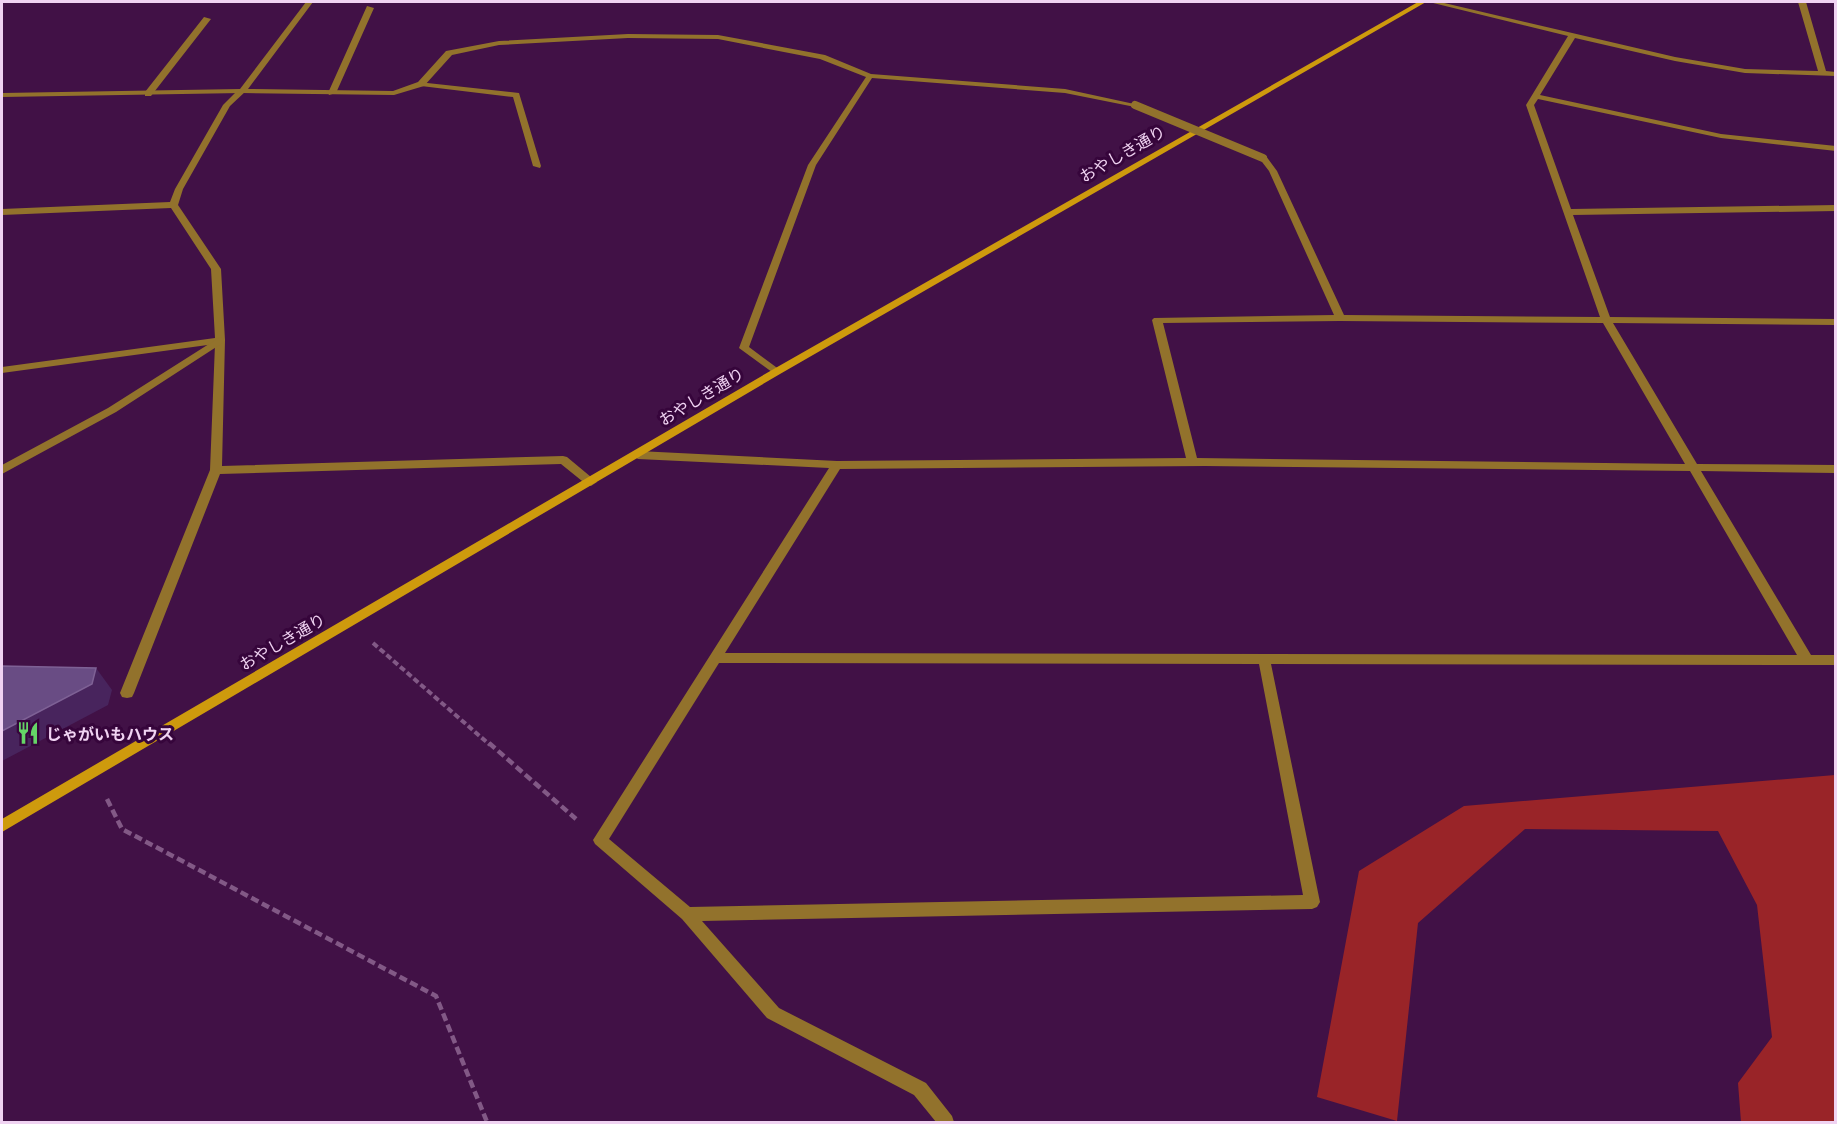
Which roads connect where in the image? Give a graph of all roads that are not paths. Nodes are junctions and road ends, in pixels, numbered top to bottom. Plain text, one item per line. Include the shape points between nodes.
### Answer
1 (309, 2) edge
2 (1422, 2) edge
3 (1432, 2) edge
4 (1802, 2) edge
5 (370, 8) dead end
6 (207, 19) dead end
7 (1572, 36) junction
8 (1823, 74) junction
9 (1836, 74) edge
10 (870, 76) junction
11 (421, 84) junction
12 (242, 92) junction
13 (333, 93) junction
14 (148, 94) junction
15 (2, 95) edge
16 (1535, 96) junction
17 (1836, 149) edge
18 (537, 165) dead end
19 (174, 205) junction
20 (1836, 208) edge
21 (2, 212) edge
22 (1568, 212) junction
23 (1340, 318) junction
24 (1606, 320) junction
25 (1836, 322) edge
26 (220, 340) junction
27 (2, 370) edge
28 (776, 372) junction
29 (638, 455) junction
30 (1192, 462) junction
31 (837, 465) junction
32 (1691, 466) junction
33 (1836, 469) edge
34 (2, 470) edge
35 (216, 470) junction
36 (591, 482) junction
37 (716, 658) junction
38 (1264, 659) junction
39 (1807, 660) junction
40 (1836, 660) edge
41 (127, 693) dead end
42 (2, 826) edge
43 (687, 914) junction
44 (946, 1122) edge

1 - 12 street
2 - 28 street, おやしき通り
3 - 7 street
4 - 8 street
5 - 13 street
6 - 14 street
7 - 8 street via 1746,71
7 - 16 street
8 - 9 street
10 - 11 street via 822,57 718,37 628,36 499,43 449,53
10 - 23 street, bridge via 1065,91 1135,105 1263,158 1273,171
10 - 28 street via 813,165 744,348
11 - 13 street via 394,93
11 - 18 street via 516,95
12 - 13 street
12 - 14 street
12 - 19 street via 227,105 179,189
14 - 15 street
16 - 17 street via 1721,136
16 - 22 street via 1530,105
19 - 21 street
19 - 26 street via 216,269
20 - 22 street
22 - 24 street
23 - 24 street
23 - 30 street via 1157,320
24 - 25 street
24 - 32 street
26 - 27 street
26 - 34 street via 112,410
26 - 35 street
28 - 29 street, おやしき通り
29 - 31 street
29 - 36 street, おやしき通り
30 - 31 street
30 - 32 street
31 - 37 street
32 - 33 street
32 - 39 street
35 - 36 street via 563,460
35 - 41 street
36 - 42 street, おやしき通り
37 - 38 street
37 - 43 street via 600,840
38 - 39 street
38 - 43 street via 1312,902
39 - 40 street
43 - 44 street via 773,1014 920,1089

